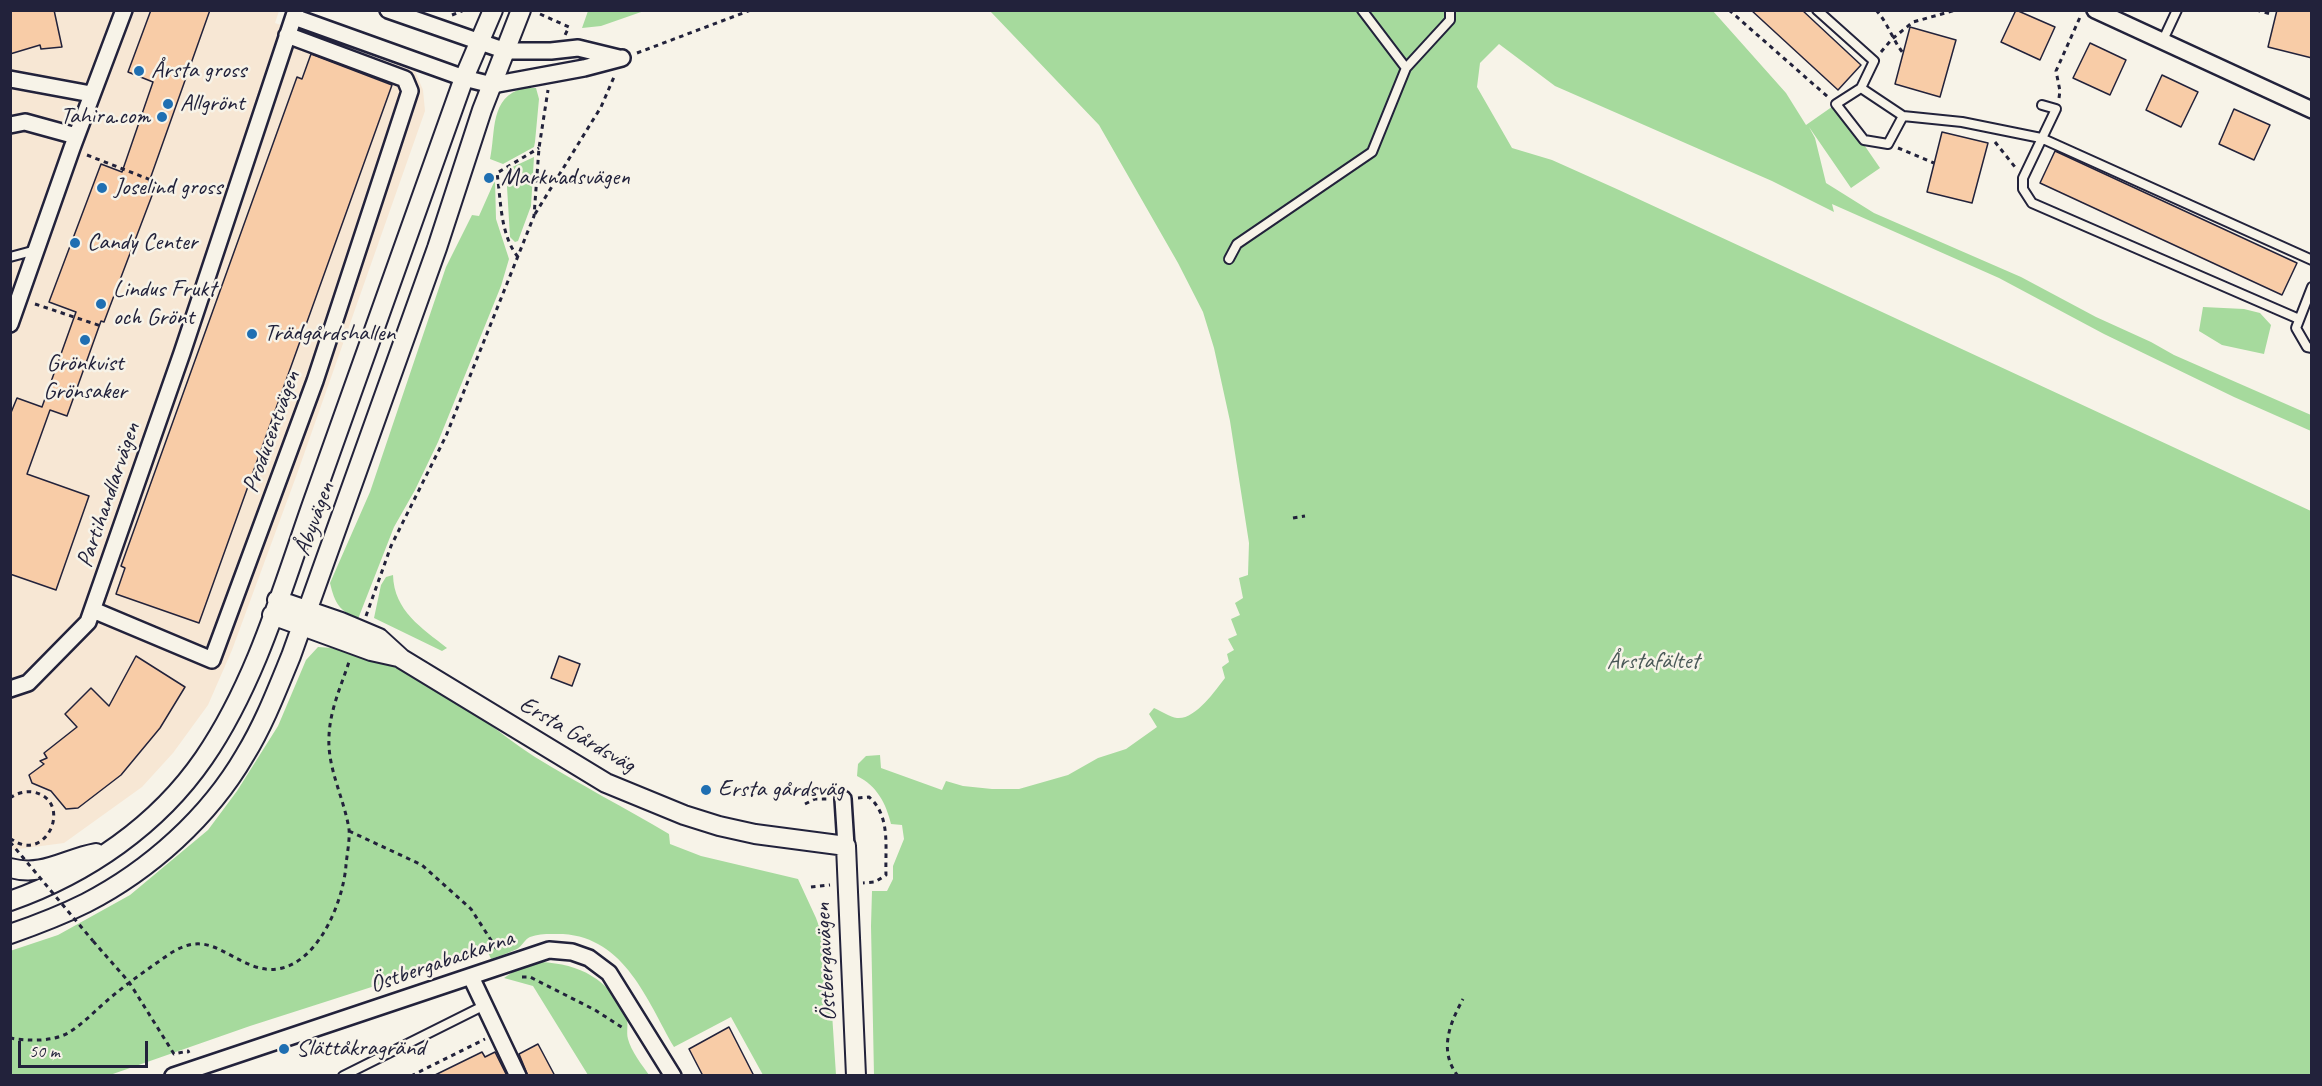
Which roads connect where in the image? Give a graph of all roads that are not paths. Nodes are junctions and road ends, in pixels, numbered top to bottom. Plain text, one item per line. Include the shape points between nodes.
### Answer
1 (124, 10) edge
2 (387, 10) edge
3 (493, 10) edge
4 (521, 10) edge
5 (1362, 10) edge
6 (1450, 10) edge
7 (1817, 10) edge
8 (2095, 10) edge
9 (2176, 10) edge
10 (295, 14) edge
11 (287, 35) junction
12 (2163, 40) junction
13 (479, 43) junction
14 (506, 51) junction
15 (1406, 68) junction
16 (464, 78) junction
17 (10, 79) edge
18 (492, 85) junction
19 (1860, 88) junction
20 (92, 94) junction
21 (2042, 105) dead end
22 (2312, 110) edge
23 (1903, 116) junction
24 (10, 125) edge
25 (2041, 138) junction
26 (74, 142) junction
27 (36, 250) junction
28 (10, 257) edge
29 (1229, 259) dead end
30 (2312, 260) edge
31 (2312, 287) edge
32 (2299, 319) junction
33 (10, 324) edge
34 (2312, 348) edge
35 (275, 607) junction
36 (93, 610) junction
37 (305, 618) junction
38 (10, 689) edge
39 (843, 799) road end
40 (846, 846) junction
41 (110, 850) junction
42 (10, 868) edge
43 (10, 900) edge
44 (10, 934) edge
45 (471, 977) junction
46 (485, 1005) junction
47 (173, 1076) edge
48 (343, 1076) edge
49 (518, 1076) edge
50 (673, 1076) edge
51 (856, 1076) edge

1 - 20 street
2 - 13 street
3 - 13 street, Åbyvägen
4 - 14 street, Åbyvägen
5 - 15 lane
6 - 15 lane via 1450,20
7 - 19 lane via 1874,61
8 - 12 street
9 - 12 lane
10 - 11 street, Partihandlarvägen
10 - 16 street
11 - 36 street, Partihandlarvägen
11 - 36 street, Producentvägen via 405,79 410,91 315,381 212,660
12 - 22 street
13 - 14 street
13 - 16 street, Åbyvägen
14 - 18 street, Åbyvägen
14 - 18 street via 578,48 622,58
15 - 29 lane via 1372,152 1237,244
16 - 18 street
16 - 35 street, Åbyvägen
17 - 20 street
18 - 37 street, Åbyvägen
19 - 23 lane
19 - 23 lane via 1836,104 1863,140 1888,144
20 - 26 street
21 - 25 lane via 2056,109
23 - 25 lane via 1962,122
24 - 26 street via 25,122
25 - 30 lane
25 - 32 lane via 2023,178 2023,189 2032,203
26 - 27 street
27 - 28 lane
27 - 33 street
31 - 32 lane
32 - 34 lane via 2296,328 2307,347
35 - 37 street, Ersta Gårdsväg
35 - 41 street, Åbyvägen via 230,719 203,760 170,800
36 - 38 street, Partihandlarvägen via 88,622 28,683
37 - 40 street, Ersta Gårdsväg via 371,651 402,658 606,783 719,826
37 - 44 street, Åbyvägen via 269,711 244,756 194,822 127,878 98,896 50,920
39 - 40 street
40 - 51 street, Östbergavägen
41 - 42 street via 28,873
41 - 43 street, Åbyvägen via 60,880
45 - 46 street
45 - 47 street, Östbergabackarna
45 - 50 street, Östbergabackarna via 549,950 589,958 609,973
46 - 48 lane
46 - 49 street

